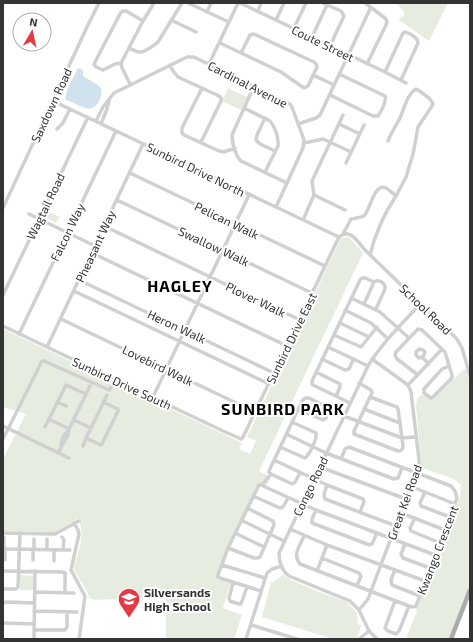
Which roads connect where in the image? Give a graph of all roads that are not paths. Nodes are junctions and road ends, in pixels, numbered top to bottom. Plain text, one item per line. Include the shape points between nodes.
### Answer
1 (99, 3) edge
2 (154, 3) edge
3 (182, 3) edge
4 (188, 3) edge
5 (212, 3) edge
6 (239, 3) edge
7 (261, 3) edge
8 (284, 3) edge
9 (306, 3) edge
10 (365, 3) edge
11 (325, 4) edge
12 (371, 7) junction
13 (258, 11) junction
14 (207, 12) junction
15 (143, 20) junction
16 (171, 20) junction
17 (276, 20) junction
18 (229, 22) junction
19 (294, 28) junction
20 (196, 32) dead end
21 (312, 37) junction
22 (220, 43) junction
23 (330, 46) junction
24 (128, 48) junction
25 (241, 52) junction
26 (349, 55) junction
27 (121, 63) junction
28 (209, 64) junction
29 (367, 64) junction
30 (170, 65) junction
31 (385, 72) junction
32 (339, 74) junction
33 (313, 75) junction
34 (401, 80) junction
35 (406, 83) dead end
36 (130, 84) junction
37 (334, 85) junction
38 (254, 86) junction
39 (202, 88) junction
40 (330, 95) junction
41 (109, 100) junction
42 (53, 101) junction
43 (244, 108) junction
44 (69, 111) junction
45 (343, 115) dead end
46 (88, 117) junction
47 (265, 118) junction
48 (96, 121) junction
49 (101, 124) junction
50 (298, 124) junction
51 (339, 124) junction
52 (364, 125) dead end
53 (57, 129) dead end
54 (116, 131) junction
55 (360, 134) junction
56 (388, 141) dead end
57 (201, 142) junction
58 (330, 142) junction
59 (304, 143) junction
60 (143, 144) junction
61 (235, 148) junction
62 (275, 151) junction
63 (351, 152) junction
64 (346, 163) dead end
65 (265, 172) junction
66 (130, 173) junction
67 (287, 183) junction
68 (250, 194) junction
69 (314, 195) junction
70 (396, 196) junction
71 (117, 200) junction
72 (276, 207) junction
73 (3, 208) edge
74 (345, 210) dead end
75 (29, 214) dead end
76 (39, 220) junction
77 (303, 220) junction
78 (235, 224) junction
79 (104, 226) junction
80 (67, 233) junction
81 (343, 234) junction
82 (339, 237) junction
83 (95, 246) junction
84 (223, 250) junction
85 (92, 253) junction
86 (370, 255) junction
87 (325, 266) junction
88 (210, 277) junction
89 (79, 280) junction
90 (374, 282) junction
91 (74, 291) junction
92 (312, 293) junction
93 (3, 296) edge
94 (351, 298) junction
95 (197, 304) junction
96 (364, 304) junction
97 (420, 304) junction
98 (376, 309) junction
99 (345, 310) junction
100 (61, 319) junction
101 (300, 320) junction
102 (340, 322) junction
103 (3, 326) edge
104 (377, 327) junction
105 (398, 328) junction
106 (185, 330) junction
107 (19, 334) junction
108 (334, 335) junction
109 (369, 337) junction
110 (409, 338) junction
111 (388, 339) junction
112 (179, 341) junction
113 (287, 346) junction
114 (47, 347) junction
115 (328, 347) junction
116 (442, 349) junction
117 (422, 357) dead end
118 (372, 359) junction
119 (322, 360) junction
120 (354, 360) junction
121 (428, 364) junction
122 (368, 366) junction
123 (449, 366) junction
124 (166, 370) junction
125 (316, 372) junction
126 (274, 373) junction
127 (418, 375) junction
128 (470, 376) edge
129 (115, 380) junction
130 (359, 383) junction
131 (269, 384) junction
132 (408, 385) junction
133 (90, 386) dead end
134 (86, 394) junction
135 (107, 395) dead end
136 (336, 396) junction
137 (370, 397) junction
138 (153, 398) junction
139 (57, 402) junction
140 (103, 402) junction
141 (350, 403) junction
142 (66, 406) dead end
143 (298, 409) junction
144 (330, 409) junction
145 (364, 409) junction
146 (256, 412) junction
147 (344, 416) junction
148 (48, 419) junction
149 (74, 420) junction
150 (292, 422) junction
151 (358, 422) junction
152 (400, 423) junction
153 (3, 426) edge
154 (45, 427) dead end
155 (69, 428) junction
156 (91, 428) junction
157 (8, 429) junction
158 (286, 434) junction
159 (416, 437) junction
160 (86, 438) junction
161 (402, 438) junction
162 (3, 439) edge
163 (241, 439) joint
164 (83, 446) dead end
165 (312, 446) junction
166 (280, 447) junction
167 (58, 453) junction
168 (326, 453) junction
169 (70, 458) dead end
170 (341, 459) junction
171 (274, 460) junction
172 (320, 467) junction
173 (402, 468) junction
174 (300, 473) junction
175 (416, 473) junction
176 (271, 474) junction
177 (314, 479) junction
178 (262, 485) junction
179 (327, 486) junction
180 (410, 486) junction
181 (424, 492) junction
182 (253, 496) junction
183 (288, 498) junction
184 (406, 499) junction
185 (302, 504) junction
186 (455, 504) junction
187 (247, 508) junction
188 (316, 510) junction
189 (360, 512) junction
190 (400, 513) junction
191 (450, 517) junction
192 (415, 518) junction
193 (241, 520) junction
194 (79, 521) dead end
195 (74, 523) junction
196 (396, 526) junction
197 (290, 529) junction
198 (445, 530) junction
199 (3, 533) edge
200 (20, 533) junction
201 (235, 533) junction
202 (377, 533) junction
203 (270, 534) junction
204 (304, 536) junction
205 (62, 537) dead end
206 (4, 538) dead end
207 (391, 538) junction
208 (34, 539) dead end
209 (47, 539) dead end
210 (284, 541) junction
211 (440, 543) junction
212 (404, 544) junction
213 (327, 545) junction
214 (4, 547) edge
215 (264, 547) junction
216 (228, 548) junction
217 (19, 549) junction
218 (33, 549) junction
219 (47, 550) junction
220 (54, 550) junction
221 (63, 550) junction
222 (70, 550) dead end
223 (435, 555) junction
224 (322, 558) junction
225 (5, 560) dead end
226 (33, 560) dead end
227 (54, 561) dead end
228 (222, 565) junction
229 (381, 565) junction
230 (282, 566) junction
231 (430, 568) junction
232 (3, 570) edge
233 (394, 570) junction
234 (19, 571) junction
235 (35, 571) junction
236 (317, 571) junction
237 (265, 578) junction
238 (425, 581) junction
239 (233, 582) junction
240 (357, 586) junction
241 (247, 587) junction
242 (3, 589) edge
243 (470, 590) edge
244 (261, 591) junction
245 (371, 591) junction
246 (35, 592) junction
247 (65, 593) junction
248 (74, 593) dead end
249 (420, 596) junction
250 (395, 601) junction
251 (3, 603) edge
252 (34, 603) junction
253 (409, 606) junction
254 (359, 610) junction
255 (34, 611) junction
256 (67, 612) junction
257 (76, 612) dead end
258 (3, 623) edge
259 (34, 624) junction
260 (251, 625) junction
261 (34, 630) junction
262 (369, 631) junction
263 (33, 638) edge
264 (79, 639) edge
265 (246, 639) edge
266 (297, 639) edge
267 (359, 639) edge
268 (377, 639) edge
269 (452, 639) edge

1 - 42 street, Saxdown Road
2 - 15 street
3 - 16 street
4 - 14 street
5 - 14 street
6 - 13 street, Coute Street
6 - 18 street
7 - 13 street
8 - 17 street
9 - 19 street
10 - 12 street
11 - 21 street
11 - 23 street via 341,11 344,16
12 - 26 street
12 - 29 street via 387,21
13 - 17 street, Coute Street
14 - 18 street
15 - 24 street
15 - 27 street via 126,11 121,12 94,64 103,70
16 - 20 street
16 - 24 street via 156,45 141,52
17 - 19 street, Coute Street
18 - 22 street
19 - 21 street, Coute Street
21 - 23 street, Coute Street
22 - 25 street
22 - 28 street
23 - 26 street, Coute Street
24 - 27 street
25 - 33 street via 281,72 302,88 306,87
25 - 33 street via 250,35 254,34 314,62 316,67
26 - 29 street, Coute Street
26 - 32 street
27 - 36 street
28 - 30 street, Cardinal Avenue via 190,57
28 - 38 street, Cardinal Avenue
29 - 31 street, Coute Street
30 - 36 street, Cardinal Avenue
30 - 39 street via 178,77
31 - 34 street, Coute Street
31 - 34 street via 403,33 408,33 417,39 418,43
32 - 37 street
32 - 40 street via 385,96 386,100 378,116 373,116
33 - 37 street
34 - 35 street, Coute Street
36 - 41 street, Cardinal Avenue via 110,96
37 - 40 street
38 - 43 street
38 - 50 street, Cardinal Avenue via 290,104
39 - 57 street via 221,99
39 - 57 street via 182,130 184,135
40 - 50 street via 320,115
41 - 48 street, Cardinal Avenue
41 - 49 street
42 - 44 street, Sunbird Drive North
42 - 73 street, Saxdown Road
43 - 47 street
43 - 61 street via 232,135
44 - 46 street, Sunbird Drive North
44 - 53 street
45 - 51 street
46 - 48 street, Sunbird Drive North
46 - 76 street, Wagtail Road
47 - 62 street via 272,123 278,138
47 - 62 street via 256,140
48 - 49 street, Sunbird Drive North
49 - 54 street, Sunbird Drive North
50 - 59 street, Cardinal Avenue
51 - 55 street
51 - 58 street
52 - 55 street
54 - 60 street, Sunbird Drive North
54 - 80 street, Falcon Way
55 - 63 street
56 - 70 street via 414,90 418,90 432,101 432,106 418,127 406,177
57 - 61 street via 222,152
58 - 59 street via 321,138
58 - 63 street
58 - 69 street via 312,182
59 - 67 street
60 - 66 street, Pheasant Way
60 - 68 street, Sunbird Drive North
61 - 65 street via 239,160
62 - 65 street
63 - 64 street
65 - 67 street
66 - 71 street, Pheasant Way
66 - 78 street, Pelican Walk
67 - 72 street
68 - 72 street, Sunbird Drive North
68 - 78 street
69 - 74 street
69 - 77 street
70 - 81 street via 384,187 380,188 365,214 351,219
70 - 86 street via 385,215
71 - 79 street, Pheasant Way
71 - 84 street, Swallow Walk
72 - 77 street, Sunbird Drive North
75 - 76 street
76 - 80 street
76 - 93 street, Wagtail Road
77 - 82 street, Sunbird Drive North
78 - 84 street
78 - 87 street, Pelican Walk
79 - 83 street, Pheasant Way
79 - 88 street, Plover Walk
80 - 83 street
80 - 107 street, Falcon Way
81 - 82 street
81 - 86 street, School Road via 353,236
82 - 87 street, Sunbird Drive East
83 - 85 street, Pheasant Way
84 - 88 street
84 - 92 street, Swallow Walk
85 - 89 street, Pheasant Way
85 - 95 street
86 - 97 street, School Road
87 - 92 street, Sunbird Drive East
88 - 95 street
88 - 101 street, Plover Walk
89 - 91 street, Pheasant Way
89 - 106 street, Heron Walk
90 - 94 street via 361,278
90 - 96 street
90 - 98 street via 380,281 386,288
91 - 100 street, Pheasant Way
91 - 112 street
92 - 101 street, Sunbird Drive East
94 - 96 street
94 - 99 street
95 - 106 street
95 - 113 street
96 - 98 street
97 - 105 street, Congo Road
97 - 128 street, School Road via 459,342
98 - 105 street
99 - 102 street
99 - 104 street
100 - 114 street, Pheasant Way
100 - 124 street, Lovebird Walk
101 - 113 street, Sunbird Drive East
102 - 108 street
102 - 109 street
103 - 107 street, Sunbird Drive South
104 - 109 street
104 - 111 street
105 - 110 street
105 - 111 street, Congo Road
106 - 112 street
106 - 126 street, Heron Walk
107 - 114 street, Sunbird Drive South
108 - 109 street via 360,347
108 - 115 street
110 - 116 street via 419,329
110 - 127 street via 395,356
111 - 118 street, Congo Road
112 - 124 street
112 - 131 street
113 - 126 street, Sunbird Drive East
114 - 129 street, Sunbird Drive South
115 - 119 street
115 - 120 street
116 - 121 street
116 - 123 street via 446,353
117 - 121 street
118 - 122 street, Congo Road
118 - 132 street
119 - 120 street via 345,370 349,369
119 - 125 street
120 - 122 street
121 - 127 street
122 - 130 street, Congo Road
123 - 123 street via 442,369 424,389 423,392 429,397 435,396 452,378
124 - 138 street
124 - 146 street, Lovebird Walk
125 - 136 street via 340,384
125 - 136 street via 312,384
126 - 131 street, Sunbird Drive East
127 - 132 street
129 - 138 street, Sunbird Drive South
129 - 157 street via 109,390 44,361
130 - 137 street via 371,390
130 - 141 street, Congo Road
131 - 146 street, Sunbird Drive East
132 - 159 street, Great Kei Road
133 - 134 street
134 - 139 street via 66,385
134 - 149 street
135 - 140 street
136 - 141 street
137 - 145 street
137 - 152 street via 398,408
138 - 163 street, Sunbird Drive South
139 - 142 street
139 - 148 street
140 - 156 street
140 - 160 street via 118,410 113,422 101,445
141 - 147 street, Congo Road
143 - 144 street via 306,398
143 - 144 street via 323,420
143 - 150 street
144 - 147 street
145 - 151 street
145 - 152 street
146 - 163 street, Sunbird Drive East
147 - 151 street
147 - 168 street, Congo Road
148 - 154 street
148 - 155 street
149 - 155 street
149 - 156 street
150 - 158 street
150 - 165 street via 316,433
151 - 161 street
151 - 161 street via 354,434 398,451 402,449
152 - 161 street
153 - 157 street
155 - 167 street
156 - 160 street
157 - 162 street
157 - 167 street
158 - 165 street
158 - 166 street
159 - 161 street
159 - 175 street, Great Kei Road via 419,462
160 - 164 street
165 - 166 street via 305,458
165 - 168 street
166 - 171 street
167 - 169 street
168 - 170 street
168 - 172 street, Congo Road
170 - 173 street via 394,479 398,478
170 - 173 street, Kwango Crescent via 345,449 349,448
171 - 174 street
171 - 176 street via 269,471
172 - 177 street, Congo Road
172 - 184 street
173 - 175 street, Kwango Crescent
174 - 176 street via 292,484
174 - 177 street
175 - 180 street, Great Kei Road
175 - 186 street, Kwango Crescent via 452,487 457,496
176 - 178 street
177 - 179 street
177 - 185 street, Congo Road
178 - 182 street via 258,486
178 - 183 street
179 - 189 street via 325,499
179 - 189 street via 364,500
180 - 181 street
180 - 184 street, Great Kei Road
181 - 186 street
181 - 191 street via 421,506
182 - 183 street via 280,508
182 - 187 street
183 - 185 street
184 - 190 street, Great Kei Road
185 - 188 street
185 - 197 street, Congo Road
186 - 191 street, Kwango Crescent
187 - 193 street
187 - 203 street via 273,521
188 - 202 street
188 - 202 street via 312,523 367,544 372,544
189 - 196 street
190 - 192 street
190 - 196 street, Great Kei Road
191 - 198 street, Kwango Crescent
192 - 198 street
192 - 211 street via 411,531
193 - 201 street
193 - 203 street
194 - 195 street
195 - 200 street via 55,534
195 - 264 street via 79,534 71,570 85,597
196 - 207 street, Great Kei Road
197 - 204 street
197 - 210 street, Congo Road
198 - 211 street, Kwango Crescent
199 - 200 street
200 - 217 street
201 - 215 street
201 - 216 street
202 - 207 street
203 - 210 street
203 - 215 street
204 - 213 street
204 - 236 street, Kwango Crescent via 296,558 300,564
205 - 221 street
206 - 214 street
207 - 212 street
207 - 229 street, Great Kei Road
208 - 218 street
209 - 219 street
210 - 230 street, Congo Road via 279,553
211 - 223 street, Kwango Crescent
212 - 223 street
212 - 231 street via 402,558
213 - 224 street
213 - 229 street
214 - 217 street
214 - 225 street
215 - 216 street via 260,557 256,558
216 - 228 street
217 - 218 street
217 - 234 street
218 - 219 street
218 - 226 street
219 - 220 street
220 - 221 street
220 - 227 street
221 - 222 street
223 - 231 street, Kwango Crescent
224 - 236 street
224 - 240 street via 359,573 361,576
228 - 237 street
228 - 239 street via 218,577
229 - 233 street
229 - 245 street, Great Kei Road
230 - 237 street via 266,573
230 - 254 street via 289,576 346,598
231 - 238 street, Kwango Crescent
232 - 234 street
233 - 238 street
233 - 249 street via 390,580 392,585
234 - 235 street
234 - 242 street via 17,588
235 - 246 street
235 - 247 street via 64,572
236 - 240 street, Kwango Crescent
237 - 244 street
238 - 249 street, Kwango Crescent
239 - 241 street
239 - 241 street via 230,602 241,604
240 - 245 street, Kwango Crescent
241 - 244 street
243 - 269 main road
244 - 260 street
245 - 250 street, Kwango Crescent
245 - 254 street, Great Kei Road
246 - 247 street
246 - 252 street
247 - 248 street
249 - 253 street, Kwango Crescent via 416,606
250 - 253 street, Kwango Crescent
250 - 253 street via 385,628 394,634 399,631
251 - 252 street
252 - 255 street
254 - 262 street
255 - 256 street
255 - 259 street
256 - 257 street
256 - 261 street via 66,630
258 - 259 street
259 - 261 street
260 - 265 street
260 - 266 street
261 - 263 street
262 - 267 street
262 - 268 street

